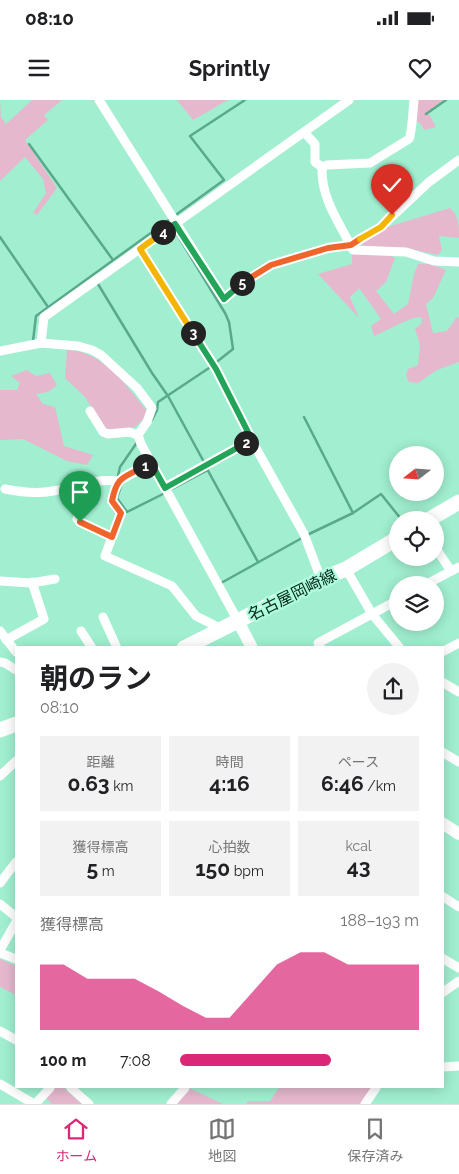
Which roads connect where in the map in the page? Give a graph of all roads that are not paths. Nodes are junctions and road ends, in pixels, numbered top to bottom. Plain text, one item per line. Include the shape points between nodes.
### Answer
1 (99, 100) edge
2 (349, 100) edge
3 (414, 100) edge
4 (304, 132) junction
5 (459, 160) edge
6 (322, 167) junction
7 (175, 224) junction
8 (351, 245) junction
9 (140, 249) junction
10 (459, 262) edge
11 (41, 343) junction
12 (0, 351) edge
13 (90, 411) dead end
14 (138, 435) junction
15 (252, 440) junction
16 (151, 463) junction
17 (119, 480) junction
18 (165, 488) junction
19 (5, 489) dead end
20 (459, 502) edge
21 (84, 509) dead end
22 (444, 511) edge
23 (112, 537) junction
24 (389, 543) edge
25 (444, 557) edge
26 (346, 569) junction
27 (455, 569) edge
28 (442, 576) edge
29 (55, 579) dead end
30 (321, 579) junction
31 (0, 581) edge
32 (32, 582) junction
33 (389, 605) edge
34 (372, 614) junction
35 (103, 617) dead end
36 (238, 621) junction
37 (222, 629) junction
38 (0, 631) edge
39 (81, 631) dead end
40 (6, 640) junction
41 (459, 643) edge
42 (91, 646) edge
43 (117, 646) edge
44 (188, 646) edge
45 (251, 646) edge
46 (320, 646) edge
47 (398, 646) edge
48 (15, 651) edge
49 (444, 651) edge
50 (0, 662) edge
51 (15, 666) edge
52 (444, 683) edge
53 (459, 692) edge
54 (15, 724) edge
55 (0, 730) edge
56 (444, 756) edge
57 (15, 762) edge
58 (459, 762) edge
59 (0, 776) edge
60 (444, 824) edge
61 (459, 834) edge
62 (15, 863) edge
63 (0, 883) edge
64 (444, 897) edge
65 (0, 904) edge
66 (459, 907) edge
67 (15, 916) edge
68 (15, 924) edge
69 (0, 952) edge
70 (15, 959) edge
71 (444, 959) edge
72 (459, 968) edge
73 (459, 981) edge
74 (444, 992) edge
75 (0, 1030) edge
76 (15, 1039) edge
77 (444, 1066) edge
78 (459, 1066) edge
79 (0, 1084) edge
80 (50, 1088) edge
81 (71, 1088) edge
82 (184, 1088) edge
83 (376, 1088) edge
84 (34, 1104) edge
85 (89, 1104) edge
86 (171, 1104) edge
87 (365, 1104) edge

1 - 7 street
2 - 4 street
3 - 6 street via 409,139 370,163
4 - 6 street via 315,144 315,162
4 - 7 street
5 - 8 street via 428,182 381,227
6 - 8 street via 325,198
7 - 8 street via 224,299 271,265 328,248
7 - 9 street
8 - 10 street via 354,250 406,252 434,261
9 - 11 street via 44,317
9 - 15 street via 216,369
11 - 12 street
11 - 14 street via 92,350 137,388 152,408
13 - 14 street via 103,432
14 - 16 street
15 - 18 street
15 - 30 street via 304,534
16 - 17 street
16 - 18 street
17 - 19 street via 84,482 51,492
17 - 23 street via 112,501 121,513
18 - 36 street
20 - 22 main road
21 - 23 street via 80,510 78,519 99,533
23 - 37 street via 105,556 172,586 196,616
24 - 26 main road, 名古屋岡崎線
25 - 27 street
26 - 30 main road, 名古屋岡崎線
26 - 34 street
27 - 28 street
29 - 32 street
30 - 36 main road, 名古屋岡崎線
31 - 32 street
32 - 40 street via 44,619
33 - 34 street
34 - 46 street via 318,643
34 - 47 street
35 - 43 street
36 - 37 main road, 名古屋岡崎線
36 - 45 street
37 - 44 main road, 名古屋岡崎線
38 - 40 street
39 - 42 street
40 - 48 street
41 - 49 street
50 - 51 street
52 - 53 street
54 - 55 main road
56 - 58 street
57 - 59 street
60 - 61 street
62 - 63 street
64 - 66 street
65 - 67 street
68 - 69 street
69 - 70 street
71 - 72 street
73 - 74 street
75 - 76 street
77 - 78 street
79 - 84 street
80 - 84 street
81 - 85 street
82 - 86 street
83 - 87 street

